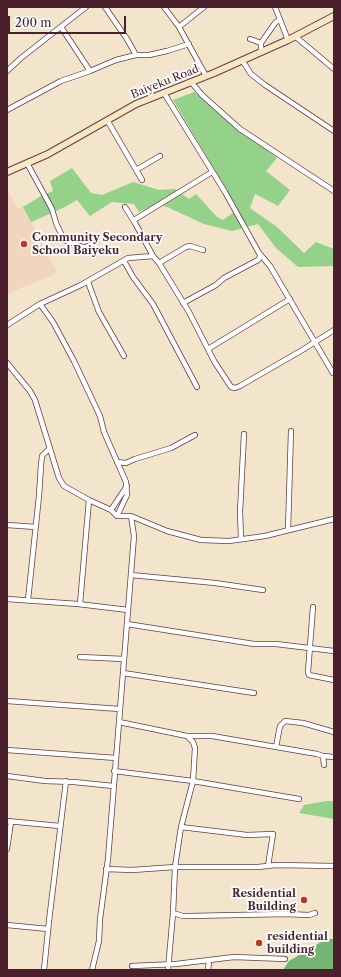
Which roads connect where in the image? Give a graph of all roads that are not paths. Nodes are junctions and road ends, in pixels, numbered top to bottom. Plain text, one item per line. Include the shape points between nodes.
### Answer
1 (86, 7) edge
2 (104, 7) edge
3 (164, 7) edge
4 (204, 7) edge
5 (275, 7) edge
6 (334, 16) edge
7 (280, 19) junction
8 (61, 27) junction
9 (179, 27) junction
10 (296, 37) junction
11 (250, 40) dead end
12 (288, 40) junction
13 (189, 44) junction
14 (261, 44) junction
15 (261, 52) junction
16 (136, 55) junction
17 (242, 60) junction
18 (334, 69) edge
19 (7, 71) edge
20 (90, 71) junction
21 (206, 76) junction
22 (191, 82) junction
23 (164, 93) junction
24 (7, 110) edge
25 (107, 120) junction
26 (334, 131) edge
27 (160, 156) dead end
28 (27, 163) junction
29 (136, 170) junction
30 (7, 172) edge
31 (212, 172) junction
32 (142, 180) dead end
33 (334, 191) edge
34 (125, 207) dead end
35 (134, 220) junction
36 (92, 244) dead end
37 (203, 250) dead end
38 (153, 256) junction
39 (260, 257) junction
40 (124, 260) junction
41 (159, 262) junction
42 (88, 282) junction
43 (290, 299) junction
44 (183, 303) junction
45 (40, 304) junction
46 (7, 325) edge
47 (334, 330) edge
48 (314, 340) junction
49 (208, 349) junction
50 (124, 356) dead end
51 (7, 362) edge
52 (332, 373) dead end
53 (197, 387) dead end
54 (291, 431) dead end
55 (244, 434) dead end
56 (195, 435) dead end
57 (50, 448) junction
58 (117, 462) junction
59 (126, 463) junction
60 (121, 471) junction
61 (127, 486) junction
62 (89, 500) junction
63 (111, 510) junction
64 (117, 516) junction
65 (131, 516) junction
66 (334, 519) edge
67 (7, 525) edge
68 (36, 527) junction
69 (288, 530) junction
70 (241, 539) junction
71 (131, 575) junction
72 (263, 590) dead end
73 (7, 599) edge
74 (28, 600) junction
75 (80, 604) junction
76 (313, 607) dead end
77 (128, 610) junction
78 (127, 624) junction
79 (310, 648) junction
80 (334, 651) edge
81 (80, 657) dead end
82 (124, 659) junction
83 (123, 672) junction
84 (334, 680) edge
85 (254, 693) dead end
86 (7, 701) edge
87 (120, 709) junction
88 (119, 722) junction
89 (334, 732) edge
90 (188, 736) junction
91 (276, 747) junction
92 (7, 750) edge
93 (323, 756) junction
94 (334, 757) edge
95 (116, 758) junction
96 (324, 765) dead end
97 (114, 771) junction
98 (7, 776) edge
99 (193, 781) junction
100 (66, 782) junction
101 (113, 786) junction
102 (298, 799) dead end
103 (9, 822) edge
104 (60, 826) junction
105 (181, 828) junction
106 (7, 849) edge
107 (268, 866) junction
108 (334, 866) edge
109 (175, 867) junction
110 (106, 869) junction
111 (174, 913) junction
112 (315, 913) dead end
113 (7, 925) edge
114 (48, 929) junction
115 (285, 959) dead end
116 (209, 960) junction
117 (169, 964) junction
118 (132, 966) dead end
119 (44, 970) edge
120 (92, 970) edge
121 (168, 970) edge
122 (208, 970) edge

1 - 8 street
2 - 16 street
3 - 9 street
4 - 9 street
5 - 7 street
6 - 10 main road, Baiyeku Road
7 - 12 street
7 - 14 street
8 - 19 street
8 - 20 street
9 - 13 street
10 - 12 main road, Baiyeku Road
10 - 18 street
11 - 14 street
12 - 15 main road, Baiyeku Road
13 - 16 street via 149,55
13 - 21 street
14 - 15 street
15 - 17 main road, Baiyeku Road
16 - 20 street
17 - 21 main road, Baiyeku Road
17 - 26 street via 251,74 265,85
20 - 24 street via 54,84
21 - 22 main road, Baiyeku Road
22 - 23 main road, Baiyeku Road
22 - 33 street via 240,129
23 - 25 main road, Baiyeku Road via 136,104
23 - 31 street
25 - 28 main road, Baiyeku Road via 48,154
25 - 29 street
27 - 29 street
28 - 30 main road, Baiyeku Road
28 - 36 street via 52,209 64,240 86,247
29 - 32 street
31 - 35 street
31 - 39 street
34 - 35 street
35 - 38 street
37 - 41 street via 186,247
38 - 40 street
38 - 41 street
39 - 43 street via 265,260
39 - 44 street
40 - 42 street
40 - 53 street via 153,304
41 - 44 street
42 - 45 street
42 - 50 street via 99,312
43 - 48 street
43 - 49 street
44 - 49 street
45 - 46 street
45 - 58 street via 74,361 100,416
47 - 48 street
48 - 49 street via 235,388 229,385
48 - 52 street
51 - 57 street via 35,400
54 - 69 street
55 - 70 street
56 - 59 street via 171,448
57 - 62 street via 64,486
57 - 68 street via 42,456
58 - 59 street
58 - 60 street
59 - 60 street
60 - 61 street
61 - 63 street
61 - 64 street via 128,495
62 - 63 street
62 - 75 street
63 - 64 street
64 - 65 street
65 - 70 street via 167,531 201,540
65 - 71 street via 134,536
66 - 69 street
67 - 68 street
68 - 74 street
69 - 70 street
71 - 72 street
71 - 77 street
73 - 74 street
74 - 75 street
75 - 77 street
76 - 79 street
77 - 78 street
78 - 79 street via 254,644
78 - 82 street
79 - 80 street
79 - 84 street via 307,670 309,675
81 - 82 street
82 - 83 street
83 - 85 street
83 - 87 street
86 - 87 street
87 - 88 street
88 - 90 street
88 - 95 street
89 - 91 street via 285,721 280,726
90 - 91 street via 212,736
90 - 99 street via 195,748
91 - 93 street
92 - 95 street
93 - 94 street
93 - 96 street
95 - 97 street
97 - 99 street
97 - 101 street
98 - 100 street
99 - 102 street
99 - 105 street
100 - 101 street
100 - 104 street
101 - 110 street
103 - 104 street
103 - 106 street
104 - 114 street
105 - 107 street via 247,835 272,834
105 - 109 street
107 - 108 street
107 - 109 street
109 - 110 street
109 - 111 street
110 - 120 street via 99,941
111 - 112 street via 190,916
111 - 117 street
113 - 114 street
114 - 119 street
115 - 116 street via 234,957
116 - 117 street
116 - 122 street
117 - 118 street
117 - 121 street

